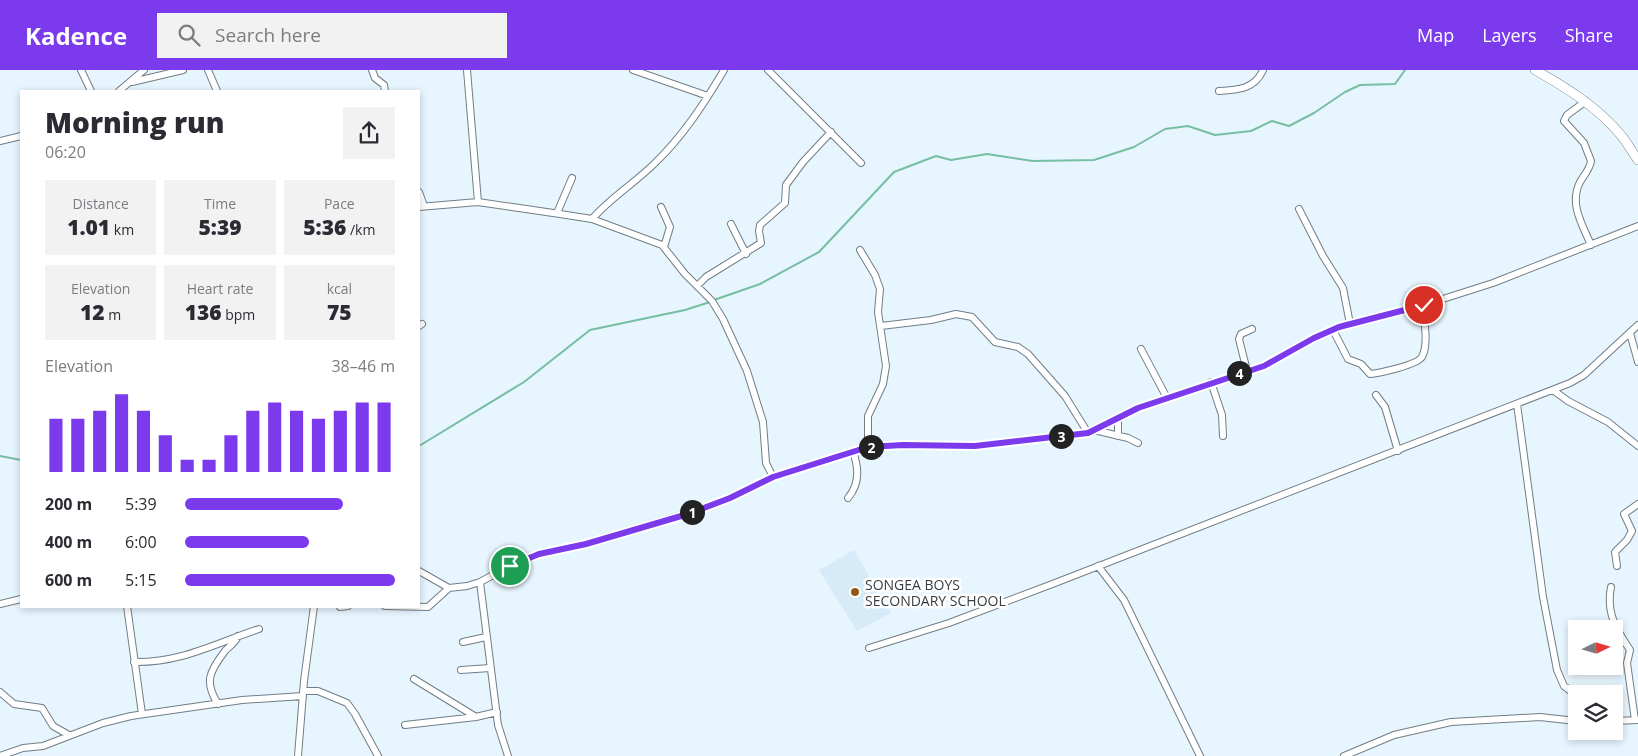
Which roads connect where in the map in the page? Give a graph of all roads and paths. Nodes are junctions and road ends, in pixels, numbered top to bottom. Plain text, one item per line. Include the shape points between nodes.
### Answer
1 (81, 70) edge
2 (144, 70) edge
3 (183, 70) edge
4 (208, 70) edge
5 (372, 70) edge
6 (467, 70) edge
7 (633, 70) edge
8 (724, 70) edge
9 (768, 70) edge
10 (1263, 70) edge
11 (1535, 70) edge
12 (132, 82) junction
13 (91, 90) edge
14 (120, 90) edge
15 (217, 90) edge
16 (385, 90) edge
17 (1219, 91) dead end
18 (708, 96) junction
19 (1586, 101) junction
20 (831, 132) junction
21 (20, 136) edge
22 (0, 142) edge
23 (1638, 160) edge
24 (861, 163) dead end
25 (572, 178) dead end
26 (478, 202) junction
27 (421, 207) edge
28 (661, 207) dead end
29 (1299, 209) dead end
30 (557, 213) junction
31 (592, 219) junction
32 (731, 224) dead end
33 (1638, 226) edge
34 (1591, 245) junction
35 (664, 247) junction
36 (860, 250) dead end
37 (746, 254) junction
38 (697, 286) junction
39 (1422, 306) junction
40 (1350, 324) junction
41 (1638, 325) edge
42 (880, 326) junction
43 (1252, 329) dead end
44 (1333, 330) junction
45 (1630, 333) junction
46 (1141, 350) dead end
47 (1638, 362) edge
48 (1247, 371) junction
49 (1211, 382) junction
50 (1553, 390) junction
51 (1376, 395) dead end
52 (1167, 398) junction
53 (1517, 404) junction
54 (1118, 419) junction
55 (1091, 432) junction
56 (1118, 436) junction
57 (1223, 436) dead end
58 (1138, 443) dead end
59 (1638, 446) edge
60 (868, 447) junction
61 (1398, 451) junction
62 (852, 452) junction
63 (773, 477) junction
64 (848, 498) dead end
65 (1638, 504) edge
66 (1098, 566) junction
67 (1617, 566) dead end
68 (420, 572) edge
69 (480, 582) junction
70 (1611, 587) dead end
71 (449, 588) junction
72 (20, 599) edge
73 (0, 604) edge
74 (420, 607) edge
75 (127, 608) edge
76 (314, 608) edge
77 (259, 629) dead end
78 (238, 636) junction
79 (486, 636) junction
80 (463, 642) dead end
81 (869, 648) dead end
82 (134, 662) junction
83 (490, 668) junction
84 (461, 670) dead end
85 (414, 679) dead end
86 (1568, 689) edge
87 (0, 692) edge
88 (303, 693) junction
89 (218, 704) junction
90 (497, 712) junction
91 (142, 714) junction
92 (476, 717) junction
93 (1568, 720) edge
94 (1625, 720) edge
95 (1637, 720) edge
96 (405, 725) dead end
97 (69, 735) junction
98 (0, 756) edge
99 (298, 756) edge
100 (378, 756) edge
101 (508, 756) edge
102 (1200, 756) edge
103 (1344, 756) edge

1 - 13 street
2 - 12 street
3 - 12 street
4 - 15 street
5 - 16 street
6 - 26 street
7 - 18 street
8 - 18 street
9 - 20 street
10 - 17 street via 1258,80 1249,86
11 - 19 highway
12 - 14 street
18 - 31 street via 682,134 654,164
19 - 23 highway via 1609,121
19 - 34 street via 1564,121 1584,143 1591,161 1575,192 1575,202
20 - 24 street
20 - 37 street via 786,185 785,203 760,225 762,243
21 - 22 street
25 - 30 street
26 - 27 street
26 - 30 street
28 - 35 street via 670,227
29 - 40 street via 1343,288
30 - 31 street
31 - 35 street
32 - 37 street
33 - 34 street
34 - 39 street
35 - 38 street
36 - 42 street via 880,289
37 - 38 street via 706,277
38 - 63 street via 723,319 747,371 764,424 766,463
39 - 40 street
39 - 44 street via 1422,357 1401,366 1370,374 1361,364 1348,359
40 - 44 street
41 - 45 street
42 - 55 street via 956,314 972,317 995,342 1018,346 1028,354
42 - 60 street via 886,366 868,416
43 - 48 street via 1241,334 1239,339
44 - 48 street via 1264,366
45 - 47 street
45 - 50 street via 1584,375
46 - 52 street
48 - 49 street
49 - 52 street
49 - 57 street via 1222,415
50 - 53 street
50 - 59 street via 1568,402 1608,422
51 - 61 street via 1385,407
52 - 54 street
53 - 61 street
53 - 86 street via 1543,597 1557,670
54 - 55 street
54 - 56 street
55 - 56 street
55 - 60 street via 975,446
56 - 58 street
60 - 62 street
61 - 66 street
62 - 63 street
62 - 64 street via 858,467 855,489
63 - 69 street via 688,514 586,544 539,554
65 - 67 street via 1624,514 1632,531 1615,552
66 - 81 street
66 - 102 street via 1124,600
68 - 71 street
69 - 71 street
69 - 79 street
70 - 95 street via 1610,614 1630,650 1626,663
71 - 74 street via 428,607
72 - 73 street
75 - 82 street
76 - 88 street
77 - 78 street
78 - 82 street via 179,658
78 - 89 street via 209,679 209,687
79 - 80 street
79 - 83 street
82 - 91 street
83 - 84 street
83 - 90 street
85 - 92 street
87 - 97 street via 14,704 42,708 53,726
88 - 89 street
88 - 99 street
88 - 100 street via 318,691 347,703
89 - 91 street
90 - 92 street
90 - 101 street via 501,740
91 - 97 street
92 - 96 street
93 - 103 street via 1540,717 1451,722 1394,734
94 - 95 street
97 - 98 street via 43,746 23,748

